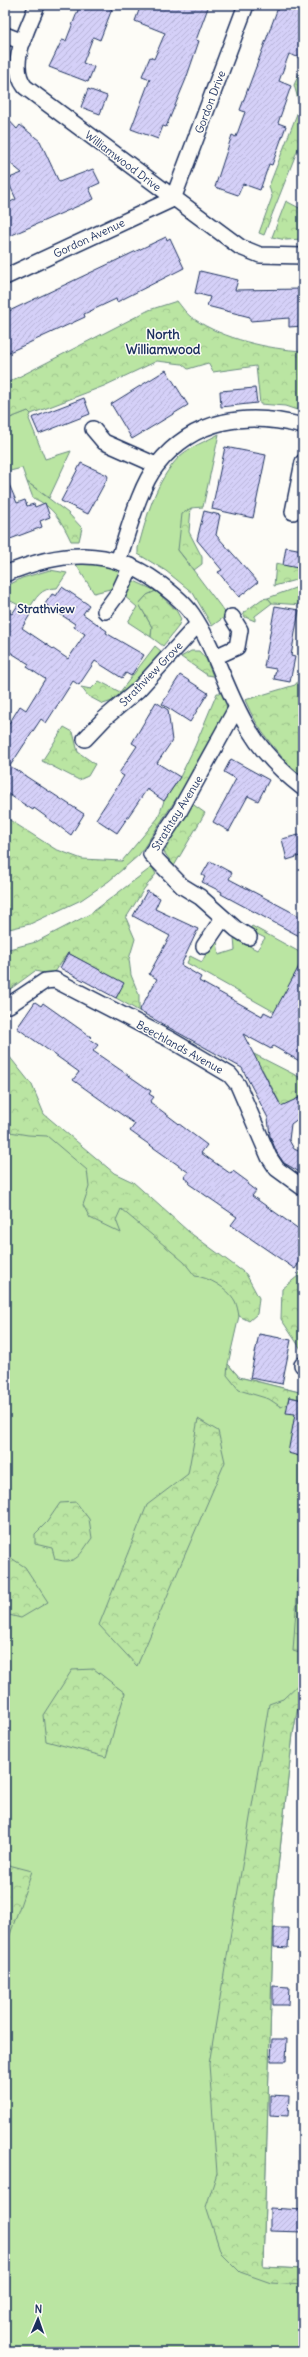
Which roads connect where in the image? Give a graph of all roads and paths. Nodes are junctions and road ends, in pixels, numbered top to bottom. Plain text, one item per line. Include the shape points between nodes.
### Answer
1 (37, 5) edge
2 (246, 5) edge
3 (5, 35) edge
4 (23, 42) junction
5 (173, 199) junction
6 (303, 256) edge
7 (5, 277) edge
8 (303, 426) edge
9 (93, 429) dead end
10 (303, 462) edge
11 (156, 466) junction
12 (293, 512) dead end
13 (124, 564) junction
14 (5, 574) edge
15 (105, 612) dead end
16 (232, 617) dead end
17 (198, 624) junction
18 (215, 657) junction
19 (237, 707) junction
20 (85, 739) dead end
21 (303, 788) edge
22 (223, 918) junction
23 (249, 937) dead end
24 (204, 946) dead end
25 (9, 1005) dead end
26 (303, 1188) edge

1 - 4 street, Williamwood Drive
2 - 5 street, Gordon Drive
3 - 4 street
4 - 5 street, Williamwood Drive via 17,73 25,87
5 - 6 street, Williamwood Drive via 240,247 260,255
5 - 7 street, Gordon Avenue
8 - 11 street via 261,418 236,419 192,434 174,447
9 - 11 street via 104,442
10 - 12 street
11 - 13 street via 146,484
13 - 14 street via 88,556 61,556 32,563
13 - 15 street via 119,592
13 - 17 street via 175,595 192,613
16 - 18 street via 240,630 238,647
17 - 18 street
17 - 20 street, Strathview Grove via 138,690
18 - 19 street
19 - 21 street via 249,729 270,756
19 - 22 street, Strathtay Avenue via 178,812 151,854 182,886 200,897
22 - 23 street, Strathtay Avenue
22 - 24 street
25 - 26 street, Beechlands Avenue via 45,981 55,980 171,1040 230,1075 238,1085 269,1157 277,1169

